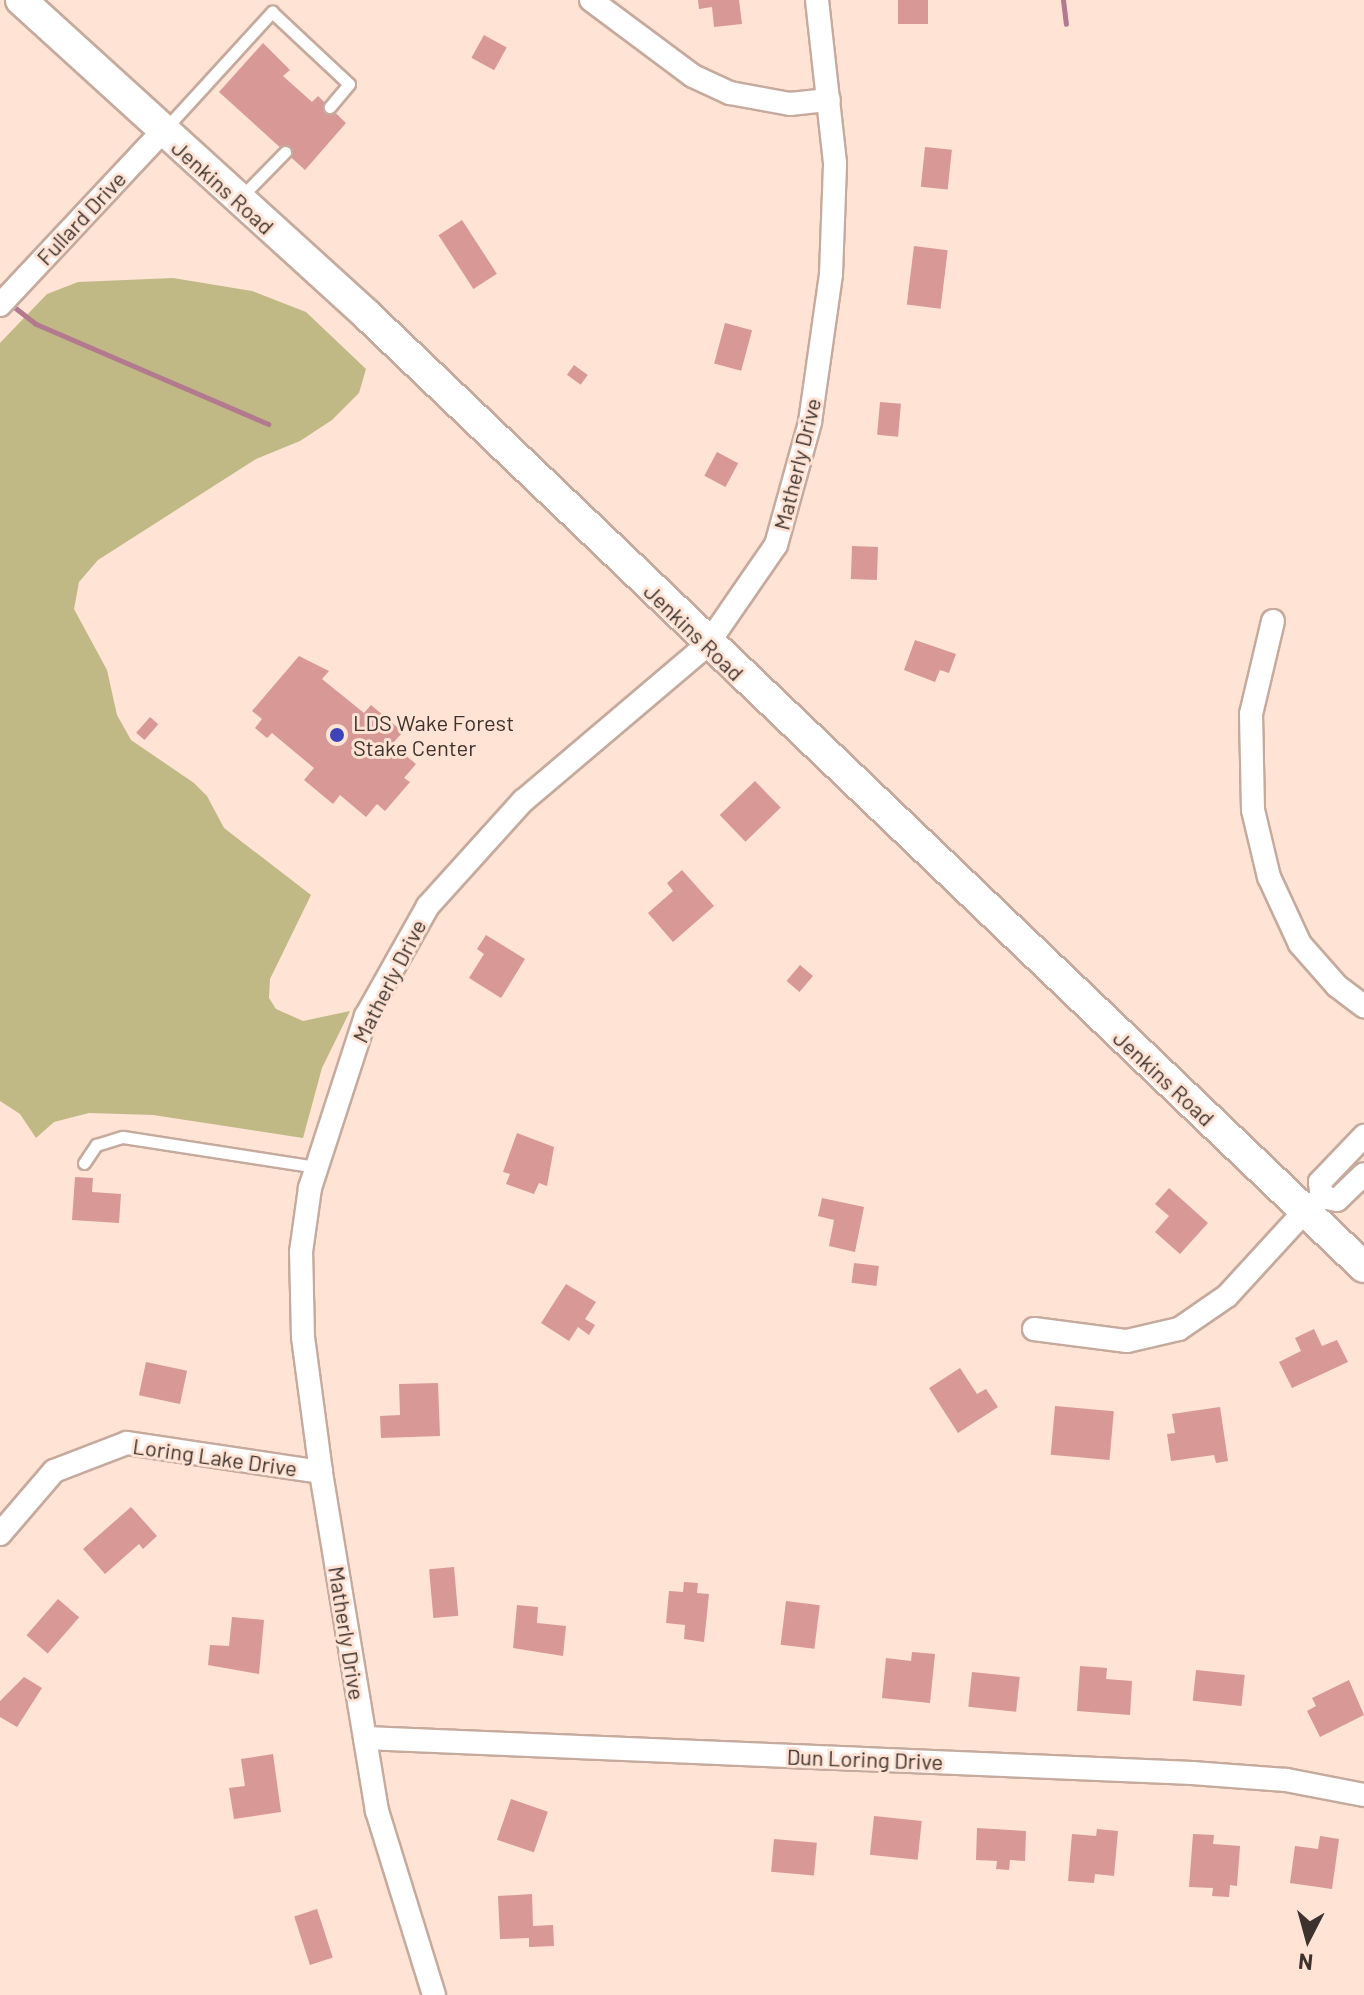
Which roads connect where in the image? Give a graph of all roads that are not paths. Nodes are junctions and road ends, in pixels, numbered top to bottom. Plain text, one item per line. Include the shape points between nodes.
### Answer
1 (21, 0) edge
2 (591, 0) edge
3 (817, 0) edge
4 (829, 100) junction
5 (330, 107) dead end
6 (162, 132) junction
7 (285, 152) dead end
8 (238, 200) junction
9 (0, 305) edge
10 (1273, 621) dead end
11 (707, 645) junction
12 (1364, 1006) edge
13 (1364, 1136) edge
14 (84, 1163) dead end
15 (316, 1167) junction
16 (1364, 1174) edge
17 (1313, 1204) junction
18 (1364, 1267) edge
19 (1034, 1329) dead end
20 (321, 1472) junction
21 (0, 1534) edge
22 (365, 1738) junction
23 (1364, 1795) edge
24 (434, 1995) edge

1 - 6 street, Jenkins Road
2 - 4 street via 693,76 730,93 790,104
3 - 4 street, Matherly Drive
4 - 11 street, Matherly Drive via 835,163 831,274 810,422 776,545
5 - 6 lane via 349,84 272,12
6 - 8 street, Jenkins Road
6 - 9 street, Fullard Drive
7 - 8 lane
8 - 11 street, Jenkins Road via 368,316
10 - 12 street via 1251,714 1253,810 1269,877 1300,944 1337,986
11 - 15 street, Matherly Drive via 523,801 428,906 366,1016
11 - 17 street, Jenkins Road
13 - 17 street via 1320,1182
14 - 15 lane via 96,1145 123,1137
15 - 20 street, Matherly Drive via 301,1252 303,1337
16 - 17 street via 1337,1200
17 - 18 street, Jenkins Road
17 - 19 street via 1227,1296 1179,1329 1127,1341
20 - 21 street, Loring Lake Drive via 127,1443 54,1471
20 - 22 street, Matherly Drive
22 - 23 street, Dun Loring Drive via 1192,1773 1286,1780
22 - 24 street, Matherly Drive via 377,1811

